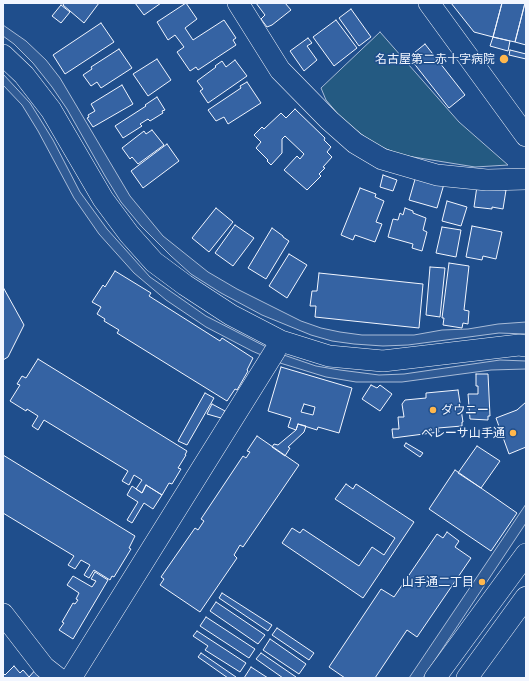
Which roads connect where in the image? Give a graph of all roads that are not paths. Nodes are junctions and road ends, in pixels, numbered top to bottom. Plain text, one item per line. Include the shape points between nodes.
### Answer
1 (238, 3) edge
2 (429, 3) edge
3 (3, 55) edge
4 (526, 136) edge
5 (526, 179) edge
6 (526, 346) edge
7 (274, 351) dead end
8 (526, 554) edge
9 (525, 600) edge
10 (3, 614) edge
11 (58, 678) edge
12 (71, 678) edge
13 (435, 678) edge
14 (467, 678) edge

1 - 5 street via 280,70 355,143 382,159 437,175 487,180
2 - 4 street
3 - 6 street via 24,75 51,110 103,199 129,234 154,262 231,315 281,340 329,356 383,360
7 - 12 street
8 - 13 street
9 - 14 street
10 - 11 street via 44,667

